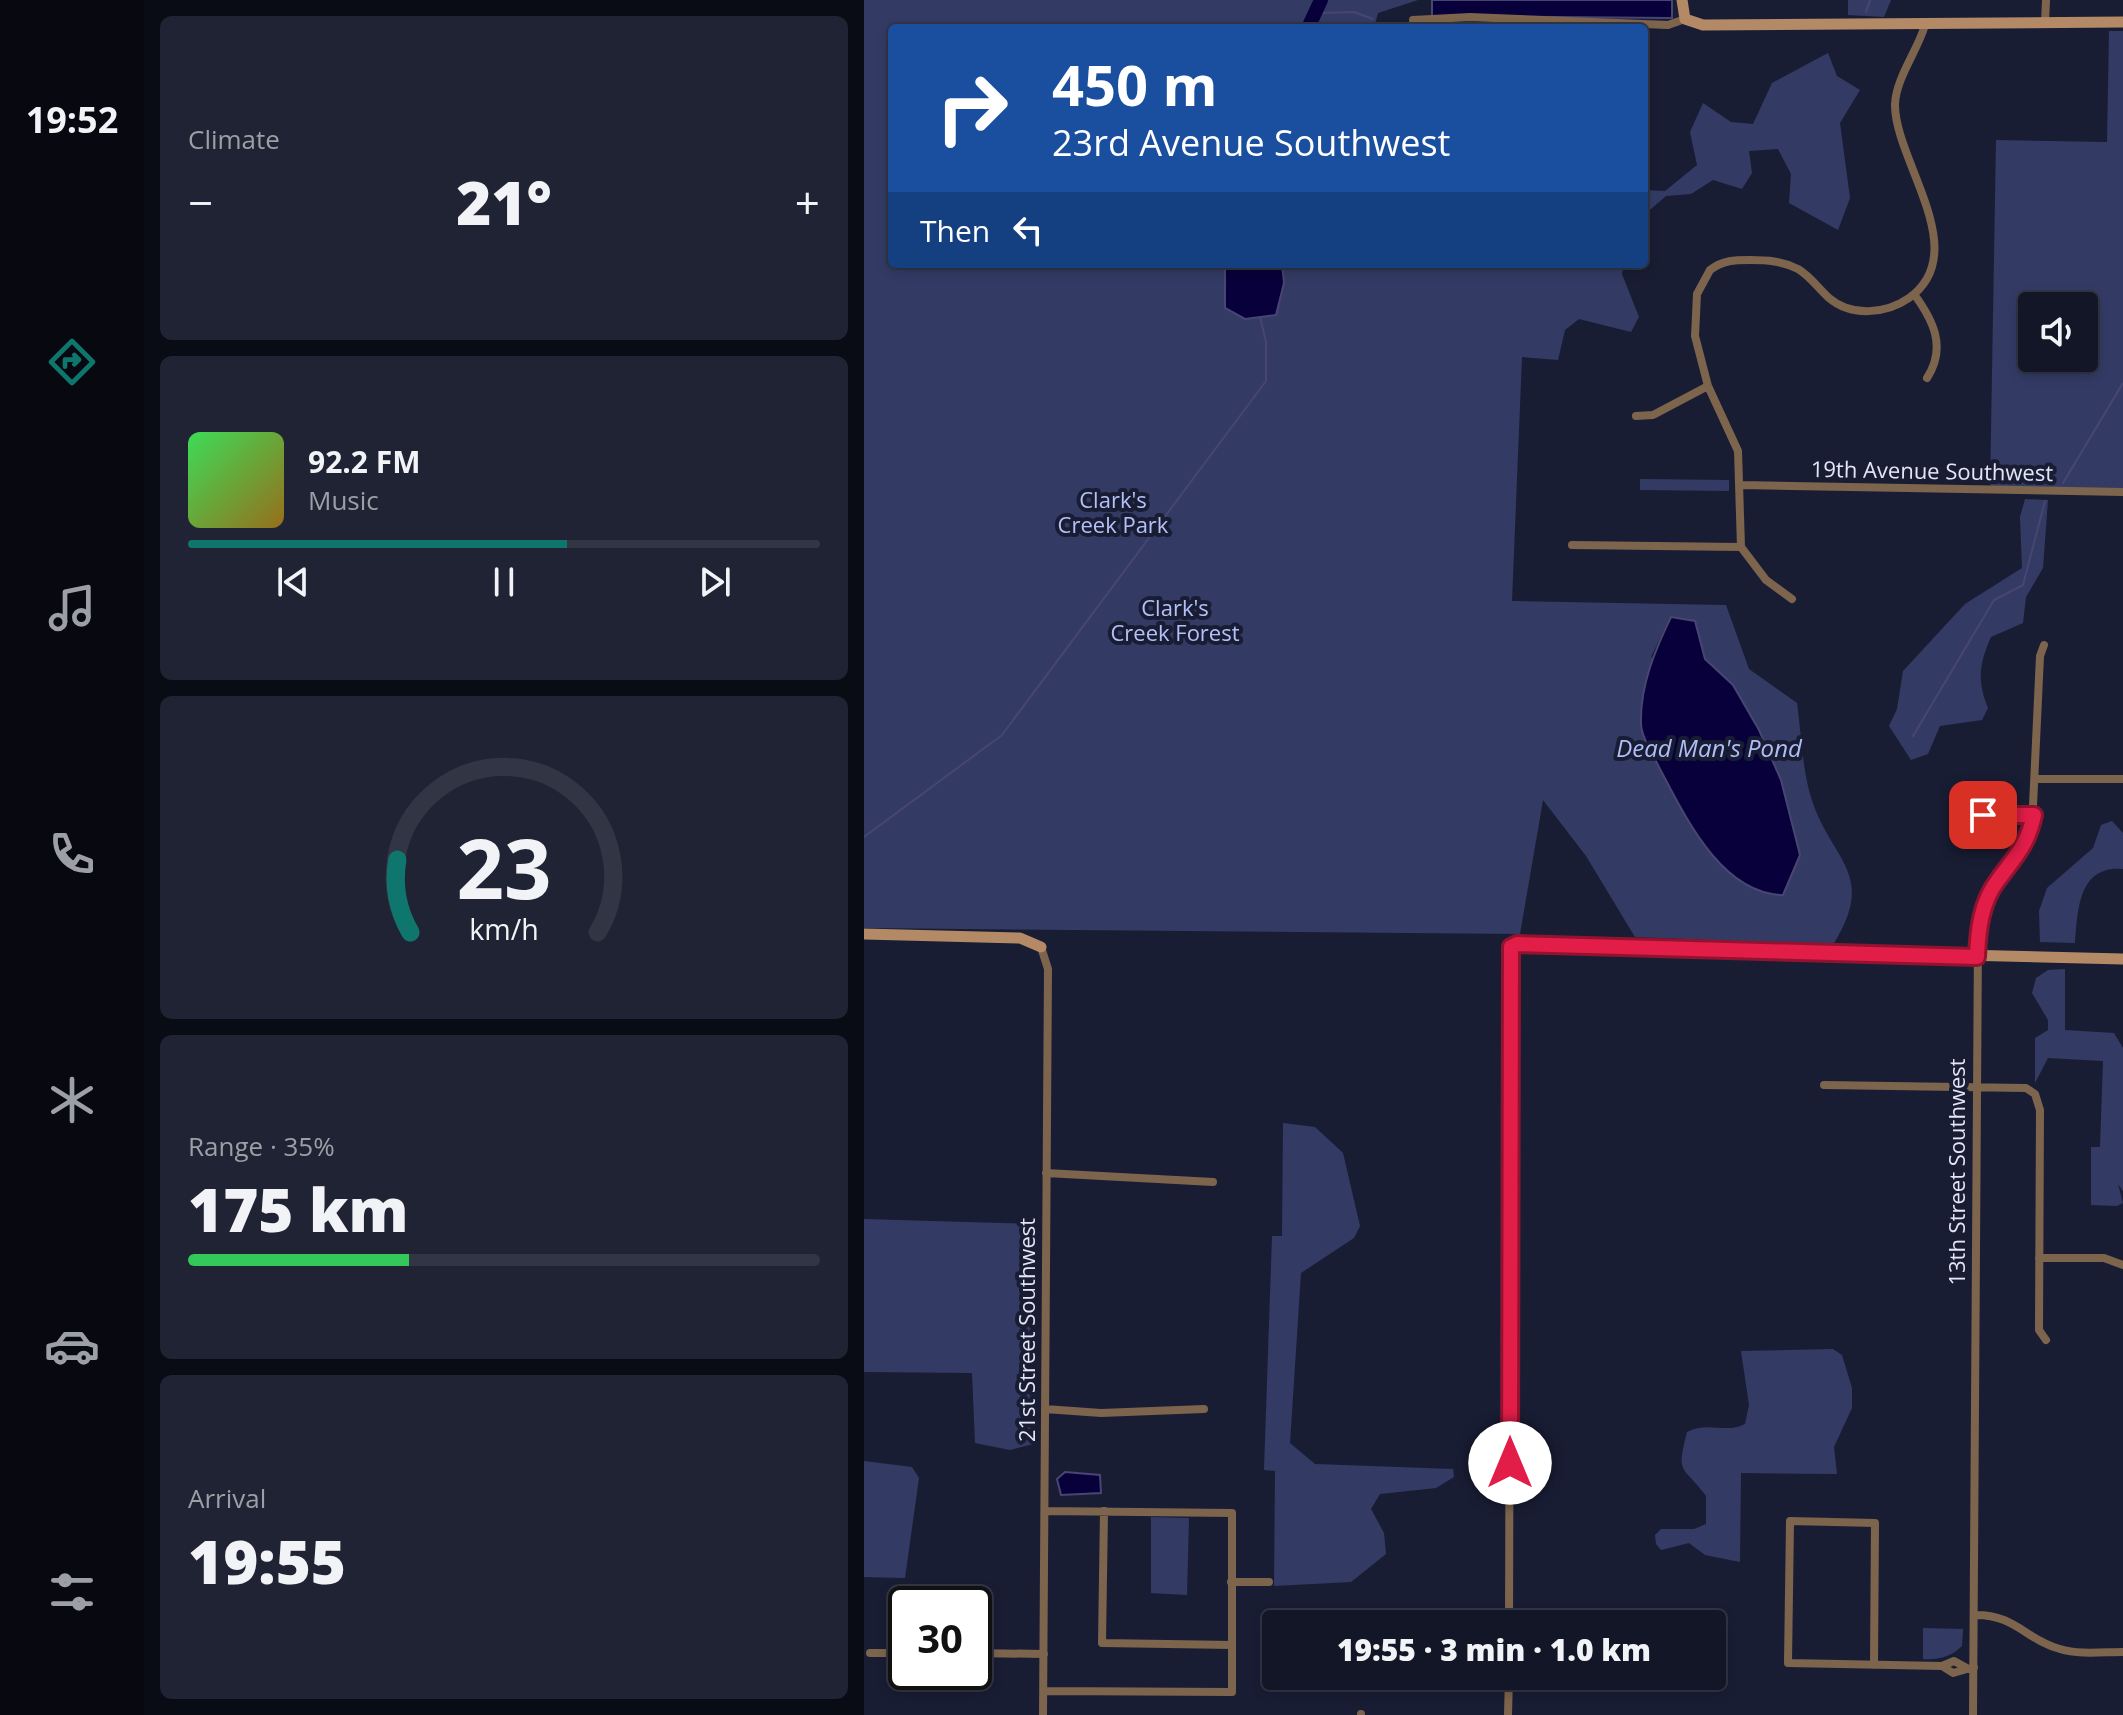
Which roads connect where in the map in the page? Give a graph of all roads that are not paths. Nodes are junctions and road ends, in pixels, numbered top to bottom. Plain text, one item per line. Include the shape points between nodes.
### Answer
1 (1682, 0) edge
2 (2046, 0) edge
3 (1685, 19) junction
4 (1413, 20) dead end
5 (2123, 22) edge
6 (2045, 23) junction
7 (1643, 24) edge
8 (1648, 24) edge
9 (1925, 25) junction
10 (1914, 294) junction
11 (1927, 378) dead end
12 (1708, 386) junction
13 (1636, 416) dead end
14 (1741, 485) junction
15 (2123, 492) edge
16 (1572, 545) dead end
17 (1741, 547) junction
18 (1792, 599) dead end
19 (2044, 645) dead end
20 (2037, 779) junction
21 (2123, 779) edge
22 (1983, 815) dead end
23 (2034, 815) junction
24 (864, 934) edge
25 (1041, 947) joint
26 (1511, 947) joint
27 (1977, 957) junction
28 (2123, 959) edge
29 (1824, 1085) dead end
30 (1976, 1088) junction
31 (1046, 1173) junction
32 (1213, 1182) dead end
33 (2039, 1258) junction
34 (2123, 1265) edge
35 (2046, 1340) dead end
36 (1045, 1409) junction
37 (1204, 1409) dead end
38 (1045, 1511) junction
39 (1104, 1511) junction
40 (1231, 1582) junction
41 (1269, 1582) dead end
42 (1509, 1610) edge
43 (1974, 1615) junction
44 (1232, 1645) junction
45 (2123, 1652) edge
46 (870, 1653) dead end
47 (888, 1653) edge
48 (992, 1653) edge
49 (1044, 1654) junction
50 (1874, 1665) junction
51 (1969, 1667) junction
52 (1509, 1690) edge
53 (1044, 1691) junction
54 (1043, 1715) edge
55 (1508, 1715) edge
56 (1973, 1715) edge

1 - 3 street
2 - 6 street
3 - 8 street
3 - 9 street via 1703,25
4 - 7 street
5 - 6 street
6 - 9 street
9 - 10 street via 1895,103 1897,126 1918,176 1933,237 1932,263
10 - 11 street via 1936,331
10 - 12 street via 1886,309 1858,310 1831,300 1801,271 1781,262 1735,260 1715,266 1700,286 1695,323 1697,355
12 - 13 street via 1653,415
12 - 14 street via 1736,442
14 - 15 street, 19th Avenue Southwest
14 - 17 street
16 - 17 street
17 - 18 street via 1766,580
19 - 20 street, 13th Street Southwest
20 - 21 street
20 - 23 street, 13th Street Southwest
22 - 23 street
23 - 27 street, 13th Street Southwest via 2023,849 1984,906
24 - 25 street via 1020,938
25 - 31 street, 21st Street Southwest via 1048,969
26 - 27 street
26 - 42 street
27 - 28 street
27 - 30 street, 13th Street Southwest
29 - 30 street
30 - 33 street via 2026,1088 2038,1098
30 - 43 street, 13th Street Southwest
31 - 32 street
31 - 36 street, 21st Street Southwest
33 - 34 street via 2104,1258
33 - 35 street via 2039,1330
36 - 37 street
36 - 38 street, 21st Street Southwest
38 - 39 street
38 - 49 street, 21st Street Southwest
39 - 40 street via 1232,1513
39 - 44 street via 1102,1643
40 - 41 street
40 - 44 street
43 - 45 street via 2012,1621 2061,1650
43 - 51 street, 13th Street Southwest
44 - 53 street via 1232,1692
46 - 47 street
48 - 49 street
49 - 53 street, 21st Street Southwest
50 - 50 street via 1875,1523 1790,1521 1788,1663
50 - 51 street via 1942,1666 1954,1661
51 - 56 street, 13th Street Southwest
52 - 55 street
53 - 54 street, 21st Street Southwest

